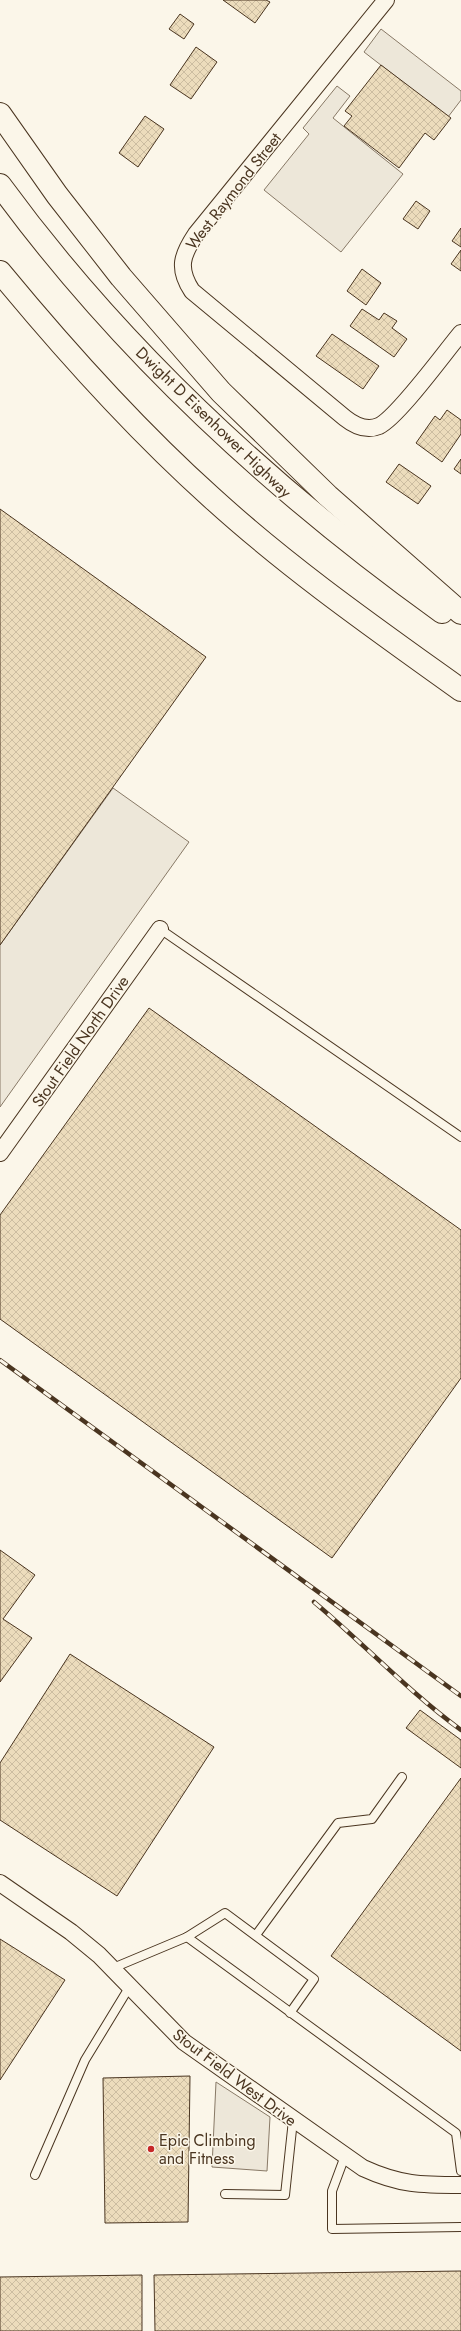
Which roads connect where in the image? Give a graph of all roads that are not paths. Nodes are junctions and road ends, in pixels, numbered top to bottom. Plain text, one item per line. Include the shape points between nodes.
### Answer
1 (386, 0) edge
2 (0, 114) edge
3 (0, 185) edge
4 (0, 272) edge
5 (461, 333) edge
6 (461, 613) edge
7 (461, 626) edge
8 (461, 690) edge
9 (160, 928) joint
10 (461, 1137) edge
11 (0, 1153) edge
12 (402, 1777) dead end
13 (0, 1883) edge
14 (256, 1935) junction
15 (186, 1937) junction
16 (113, 1968) junction
17 (130, 1986) junction
18 (290, 2013) junction
19 (293, 2120) junction
20 (345, 2156) junction
21 (461, 2171) edge
22 (36, 2175) dead end
23 (461, 2185) edge
24 (225, 2194) dead end
25 (461, 2227) edge

1 - 5 street, West Raymond Street via 196,234 187,247 182,264 185,278 192,291 352,424 364,427 379,426 387,420
2 - 6 highway via 57,195 121,277 221,392 328,496
3 - 7 highway, Dwight D Eisenhower Highway via 86,293 148,361 222,434 271,479 346,541
4 - 8 highway via 99,387 212,498 336,600
9 - 10 lane
9 - 11 street, Stout Field North Drive
12 - 14 lane via 372,1819 338,1823
13 - 16 street, Stout Field West Drive via 70,1932
14 - 15 lane via 225,1913
14 - 18 lane via 314,1979
15 - 16 lane
15 - 18 lane
16 - 17 street, Stout Field West Drive
17 - 19 street, Stout Field West Drive via 184,2042
17 - 22 lane via 85,2060
18 - 21 lane via 456,2133
19 - 20 street, Stout Field West Drive
19 - 24 lane via 285,2195
20 - 23 street, Stout Field West Drive via 385,2178 409,2184
20 - 25 lane via 332,2192 332,2229

